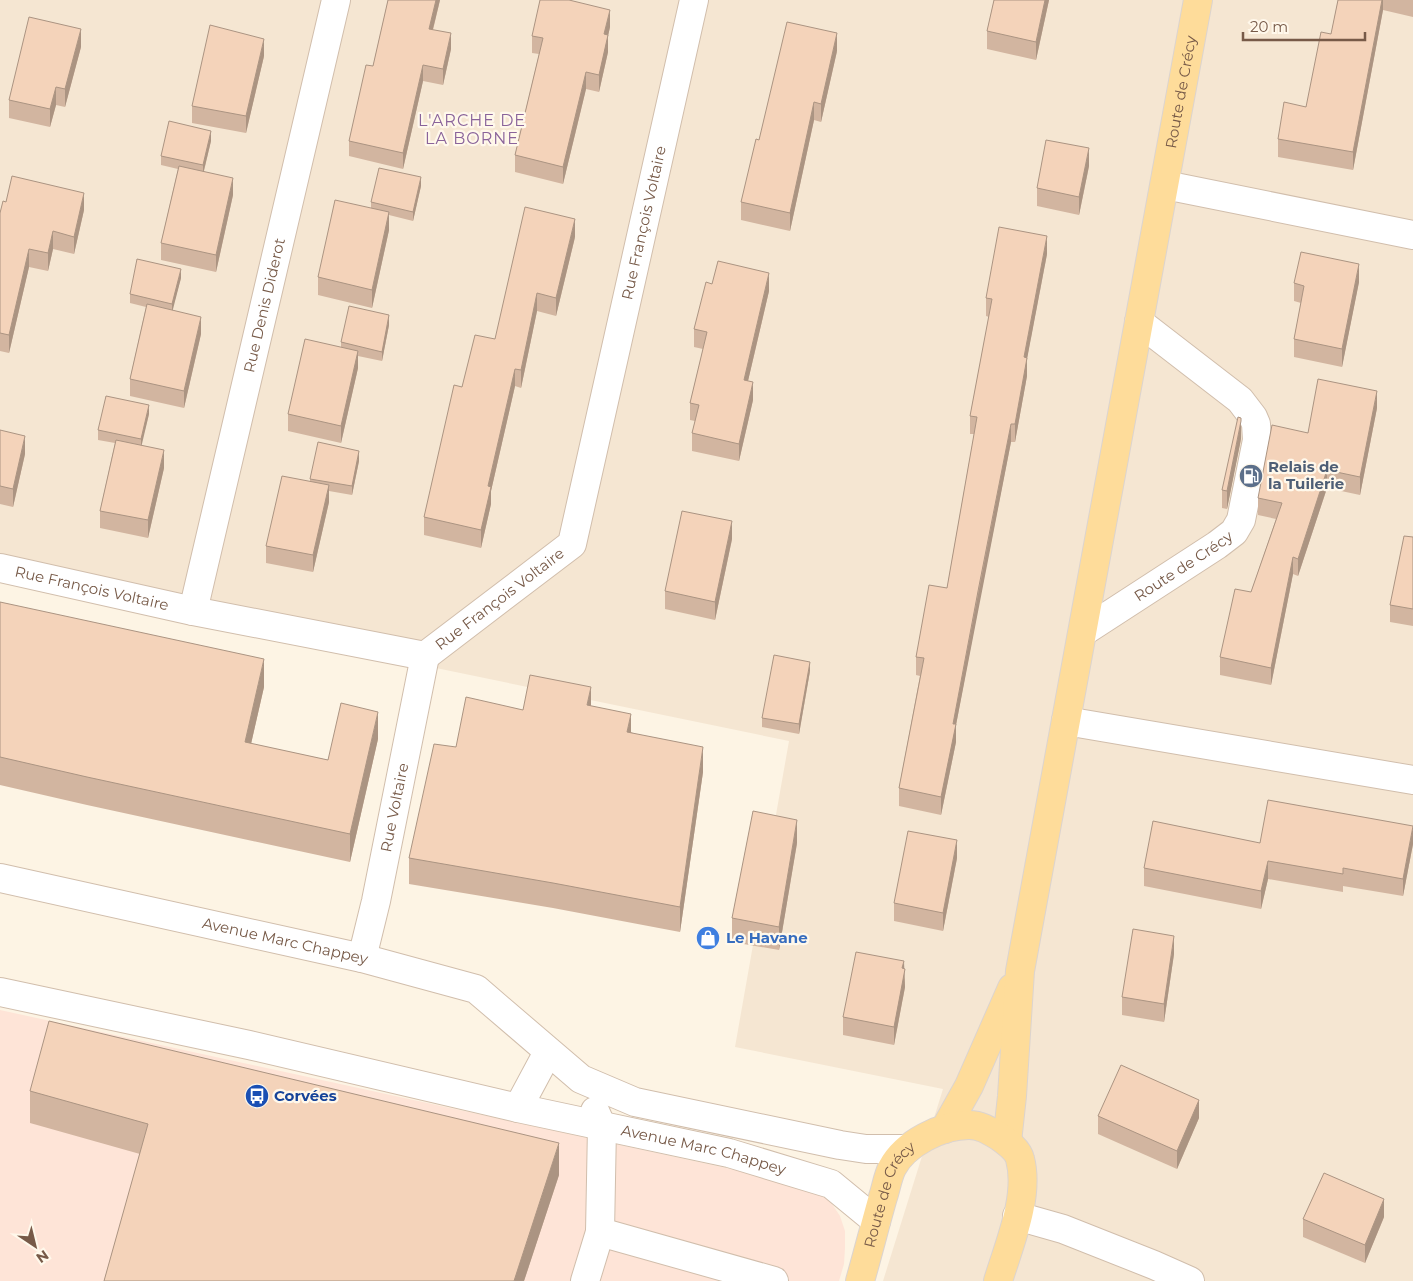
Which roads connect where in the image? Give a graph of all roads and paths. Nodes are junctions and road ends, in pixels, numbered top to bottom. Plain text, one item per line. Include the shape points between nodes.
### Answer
1 (336, 0) edge
2 (694, 0) edge
3 (1198, 0) edge
4 (1165, 185) junction
5 (1413, 235) edge
6 (1139, 322) junction
7 (0, 568) edge
8 (193, 611) junction
9 (1083, 632) junction
10 (425, 656) junction
11 (1066, 721) junction
12 (1413, 780) edge
13 (0, 878) edge
14 (362, 958) junction
15 (1020, 971) junction
16 (0, 992) edge
17 (548, 1052) junction
18 (581, 1079) junction
19 (518, 1108) junction
20 (602, 1127) junction
21 (945, 1129) junction
22 (1007, 1142) junction
23 (907, 1149) junction
24 (1018, 1216) junction
25 (876, 1222) junction
26 (600, 1232) junction
27 (585, 1281) edge
28 (774, 1281) edge
29 (860, 1281) edge
30 (998, 1281) edge
31 (1190, 1281) edge

1 - 8 street, Rue Denis Diderot
2 - 10 street, Rue François Voltaire via 572,544
3 - 4 main road, Route de Crécy
4 - 5 street
4 - 6 main road, Route de Crécy
6 - 9 main road, Route de Crécy
6 - 9 street, Route de Crécy via 1240,400 1256,424 1257,440 1241,520 1234,532
7 - 8 street, Rue François Voltaire
8 - 10 street, Rue François Voltaire
9 - 11 main road, Route de Crécy
10 - 14 street, Rue Voltaire
11 - 12 street
11 - 15 main road, Route de Crécy
13 - 14 street, Avenue Marc Chappey
14 - 17 street, Avenue Marc Chappey via 476,989
15 - 21 main road, Route de Crécy via 969,1086
15 - 22 main road, Route de Crécy
16 - 19 street, Avenue Marc Chappey via 249,1045
17 - 18 street, Avenue Marc Chappey
17 - 19 street
18 - 20 street
18 - 23 street, Avenue Marc Chappey via 635,1102 840,1145
19 - 20 street, Avenue Marc Chappey
20 - 25 street, Avenue Marc Chappey via 728,1153 831,1184
20 - 26 street
21 - 22 main road, Route de Crécy via 969,1125 986,1128
21 - 23 main road, Route de Crécy
22 - 24 main road, Route de Crécy via 1020,1157 1023,1188
23 - 25 main road, Route de Crécy via 892,1168
24 - 30 main road, Route de Crécy
24 - 31 street via 1063,1229
25 - 29 main road, Route de Crécy
26 - 27 street
26 - 28 street

